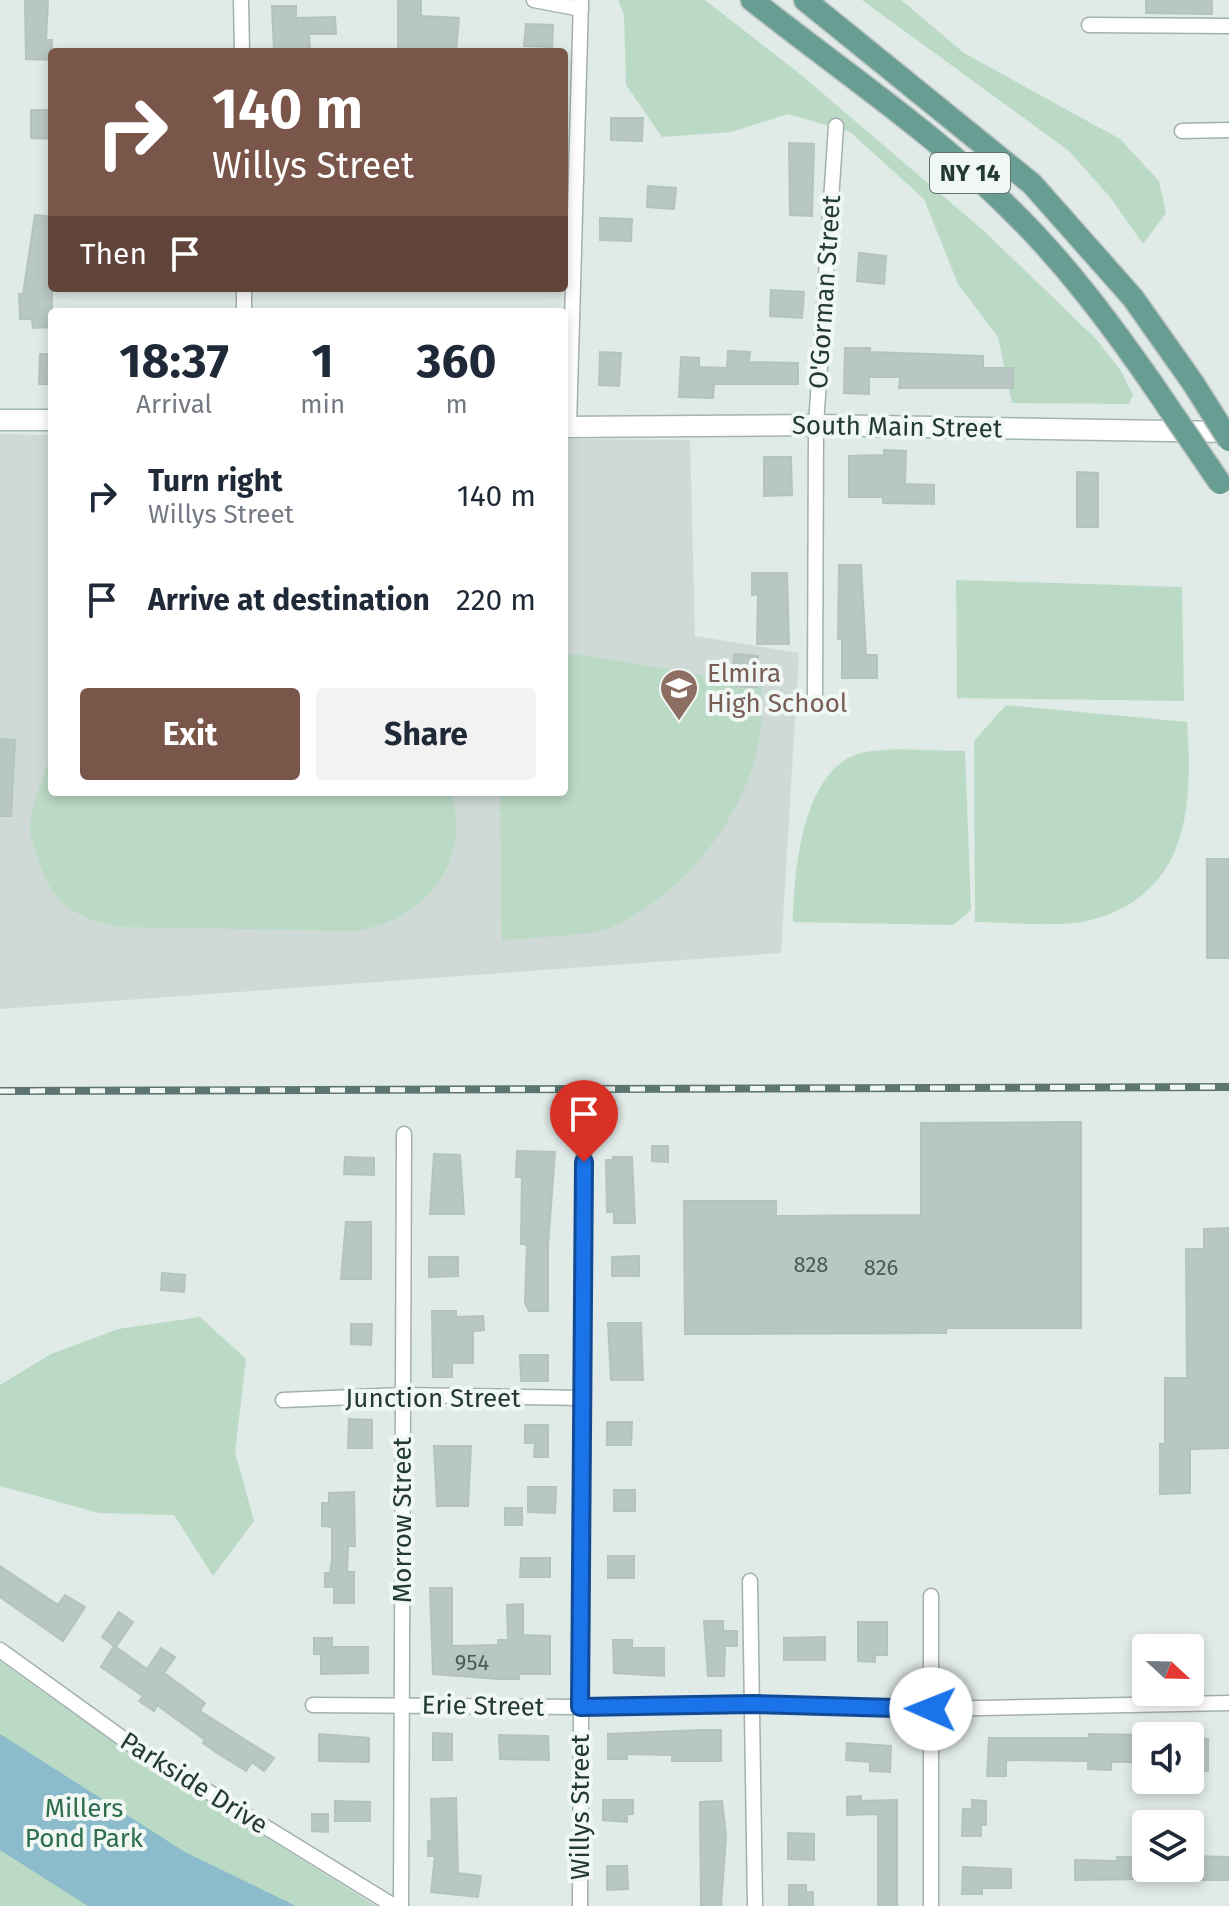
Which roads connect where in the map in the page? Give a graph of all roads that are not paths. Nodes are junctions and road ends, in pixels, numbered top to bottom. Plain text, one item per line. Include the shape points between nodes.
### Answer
1 (241, 0) edge
2 (534, 0) edge
3 (752, 0) edge
4 (805, 0) edge
5 (581, 4) edge
6 (1089, 25) dead end
7 (1229, 26) edge
8 (242, 48) edge
9 (836, 126) dead end
10 (1229, 130) edge
11 (1182, 131) dead end
12 (568, 371) edge
13 (0, 420) edge
14 (48, 420) edge
15 (816, 425) junction
16 (568, 427) edge
17 (1229, 432) edge
18 (1229, 440) edge
19 (1225, 489) edge
20 (815, 699) dead end
21 (584, 1133) dead end
22 (404, 1134) dead end
23 (402, 1395) junction
24 (583, 1398) junction
25 (283, 1400) dead end
26 (750, 1581) dead end
27 (931, 1596) dead end
28 (0, 1650) edge
29 (1229, 1703) edge
30 (753, 1704) junction
31 (313, 1705) dead end
32 (402, 1705) junction
33 (580, 1707) junction
34 (931, 1709) junction
35 (394, 1906) edge
36 (401, 1906) edge
37 (580, 1906) edge
38 (755, 1906) edge
39 (931, 1906) edge

1 - 8 street
2 - 5 street
3 - 19 main road, NY 14, bridge via 1012,210 1091,298
4 - 18 main road, NY 14, bridge via 1040,192 1133,298
5 - 12 street
6 - 7 street
9 - 15 street, O'Gorman Street
10 - 11 street
13 - 14 street
15 - 16 street, South Main Street
15 - 17 street, South Main Street
15 - 20 street, O'Gorman Street
21 - 24 street, Willys Street
22 - 23 street, Morrow Street
23 - 24 street, Junction Street
23 - 25 street, Junction Street
23 - 32 street, Morrow Street
24 - 33 street, Willys Street
26 - 30 street
27 - 34 street
28 - 35 street, Parkside Drive via 129,1743
29 - 34 street, Erie Street
30 - 33 street, Erie Street
30 - 34 street, Erie Street
30 - 38 street
31 - 32 street, Erie Street
32 - 33 street, Erie Street
32 - 36 street, Morrow Street
33 - 37 street, Willys Street
34 - 39 street

